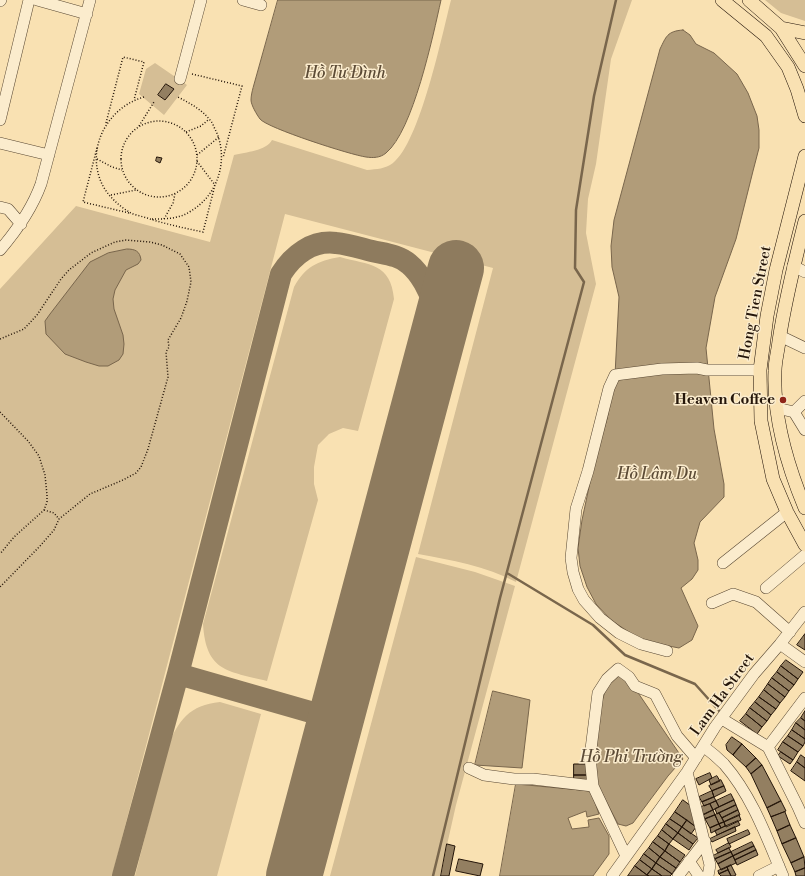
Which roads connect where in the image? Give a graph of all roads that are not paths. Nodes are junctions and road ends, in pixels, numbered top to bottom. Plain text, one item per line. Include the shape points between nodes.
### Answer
1 (29, 0) edge
2 (37, 0) edge
3 (90, 0) edge
4 (201, 0) edge
5 (243, 0) edge
6 (722, 0) edge
7 (749, 0) edge
8 (260, 5) dead end
9 (87, 14) junction
10 (781, 28) junction
11 (805, 33) edge
12 (805, 64) edge
13 (181, 75) road end
14 (805, 116) edge
15 (0, 120) edge
16 (0, 143) edge
17 (49, 155) junction
18 (805, 156) edge
19 (0, 207) edge
20 (805, 221) edge
21 (21, 224) junction
22 (1, 246) edge
23 (799, 269) edge
24 (780, 336) junction
25 (805, 348) edge
26 (760, 370) junction
27 (805, 400) edge
28 (777, 408) junction
29 (794, 412) junction
30 (805, 430) edge
31 (804, 500) edge
32 (787, 512) junction
33 (805, 545) edge
34 (805, 555) edge
35 (723, 563) dead end
36 (766, 588) dead end
37 (712, 603) dead end
38 (804, 614) edge
39 (790, 632) junction
40 (780, 644) junction
41 (667, 651) dead end
42 (805, 662) edge
43 (805, 698) edge
44 (722, 719) junction
45 (704, 746) junction
46 (768, 747) junction
47 (696, 758) junction
48 (469, 768) dead end
49 (687, 772) junction
50 (593, 786) junction
51 (802, 803) edge
52 (805, 823) edge
53 (705, 841) junction
54 (626, 856) junction
55 (689, 861) junction
56 (781, 871) edge
57 (616, 875) edge
58 (678, 876) edge
59 (699, 876) edge
60 (708, 876) edge
61 (759, 876) edge

1 - 15 street
2 - 9 street
3 - 9 street
4 - 13 street
5 - 8 street
6 - 14 main road via 766,36 788,67
7 - 10 main road
9 - 17 street
10 - 11 main road
10 - 12 main road
16 - 17 street
17 - 21 street via 36,198
18 - 26 main road, Hong Tien Street via 776,270
19 - 21 street via 8,209
20 - 23 main road, Hong Tien Street
21 - 22 street
23 - 24 main road, Hong Tien Street via 789,282
24 - 25 street
24 - 28 main road, Hong Tien Street via 775,371
26 - 32 main road, Hong Tien Street via 761,421 773,480
26 - 41 street via 662,369 615,375 609,388 576,509 571,558 573,572 584,600 600,618 619,633 641,644
27 - 29 street
28 - 29 street
28 - 31 main road, Hong Tien Street via 793,480
29 - 30 street
32 - 33 main road, Hong Tien Street
32 - 35 street
34 - 36 street
37 - 39 street via 733,594 756,602
38 - 39 street, Lam Ha Street
39 - 40 street, Lam Ha Street
40 - 42 street
40 - 44 street, Lam Ha Street via 754,674
43 - 46 street
44 - 45 street, Lam Ha Street
44 - 46 street
45 - 47 street, Lam Ha Street
45 - 56 street via 724,764 738,783 759,821
46 - 51 street
47 - 49 street, Lam Ha Street
47 - 50 street via 677,736 655,694 635,686 629,677 618,669 606,679 598,693 590,757
48 - 50 street via 484,775
49 - 53 street
49 - 54 street, Lam Ha Street
50 - 54 street
51 - 52 street
53 - 55 street
53 - 60 street via 710,865
54 - 57 street, Lam Ha Street
55 - 58 street
55 - 59 street
56 - 61 street

